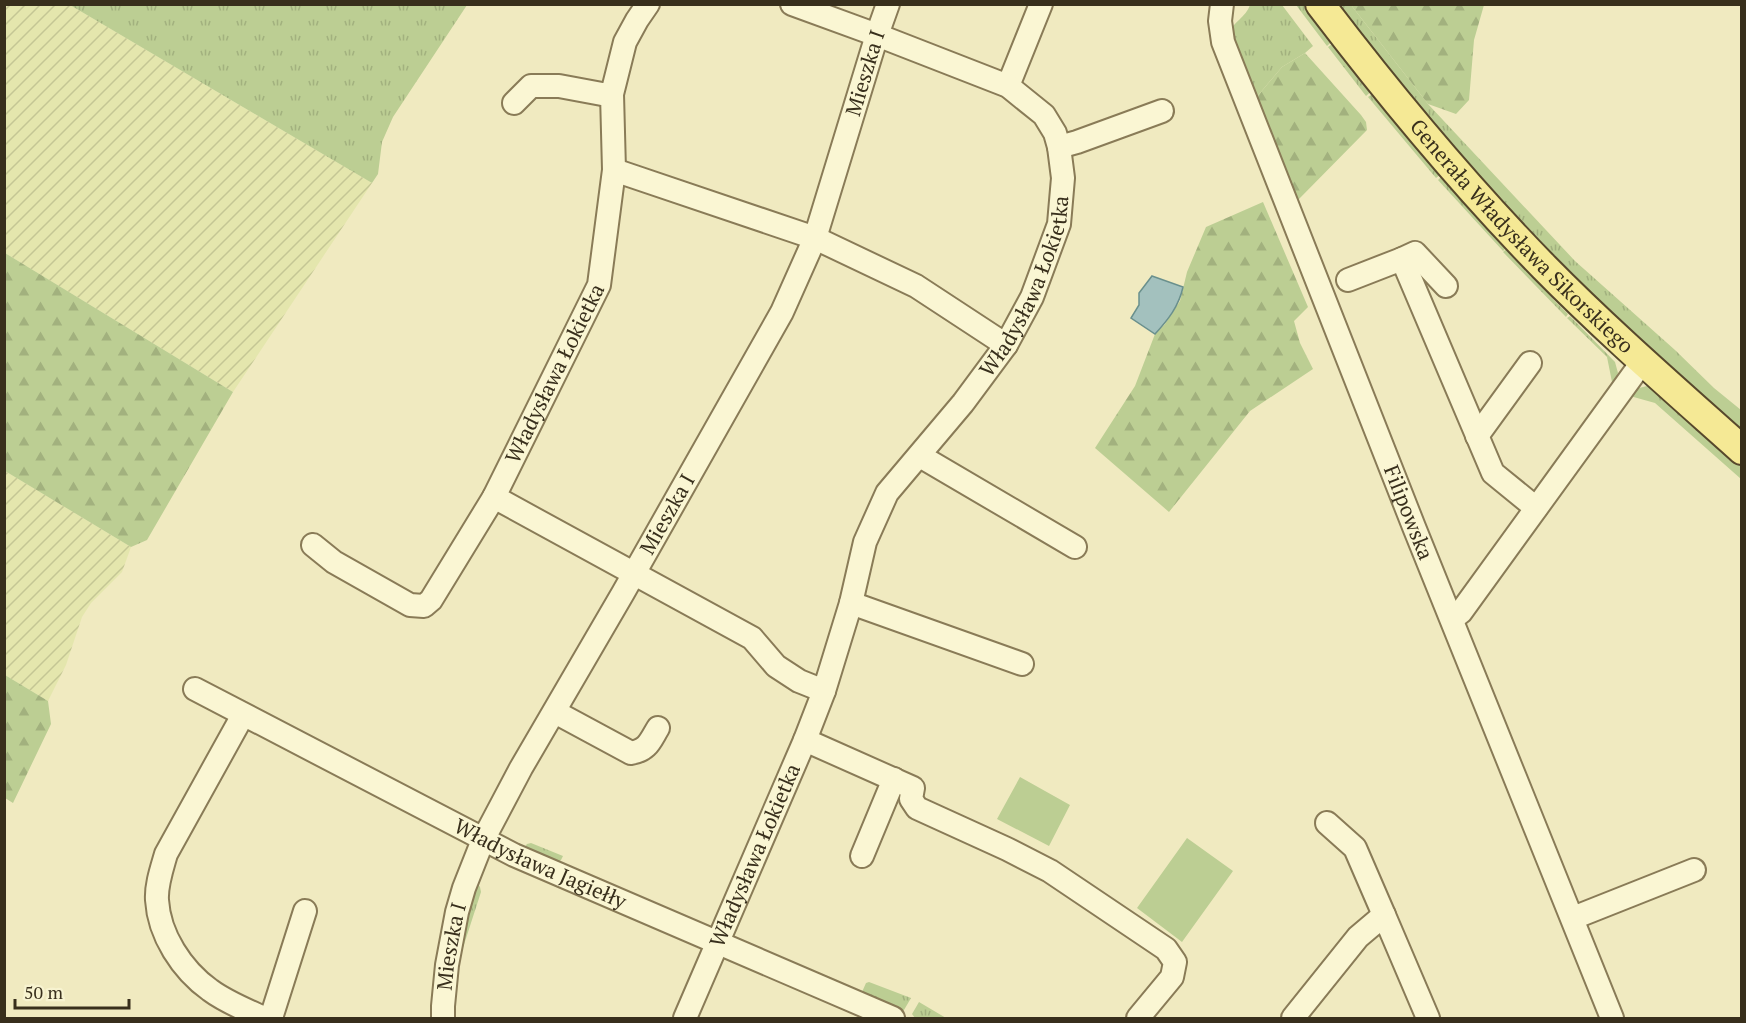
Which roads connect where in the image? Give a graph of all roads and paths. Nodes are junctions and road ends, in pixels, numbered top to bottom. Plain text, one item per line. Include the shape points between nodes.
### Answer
1 (648, 4) edge
2 (792, 4) edge
3 (888, 4) edge
4 (1041, 4) edge
5 (1222, 4) edge
6 (1320, 4) edge
7 (877, 35) junction
8 (1008, 86) junction
9 (612, 94) junction
10 (514, 103) dead end
11 (1162, 111) dead end
12 (1059, 147) junction
13 (614, 170) junction
14 (815, 238) junction
15 (1402, 259) junction
16 (1348, 280) dead end
17 (1446, 286) dead end
18 (1006, 345) junction
19 (1643, 361) junction
20 (1530, 363) dead end
21 (1477, 435) junction
22 (1742, 450) edge
23 (920, 456) junction
24 (495, 497) junction
25 (1536, 508) junction
26 (313, 544) dead end
27 (1075, 547) dead end
28 (634, 573) junction
29 (850, 603) junction
30 (1452, 619) junction
31 (1022, 664) dead end
32 (195, 689) dead end
33 (824, 691) junction
34 (555, 712) junction
35 (243, 714) junction
36 (658, 728) dead end
37 (806, 740) junction
38 (894, 779) junction
39 (1327, 823) dead end
40 (483, 840) junction
41 (862, 856) dead end
42 (1694, 870) dead end
43 (304, 911) dead end
44 (1384, 915) junction
45 (1573, 918) junction
46 (718, 943) junction
47 (1605, 1016) edge
48 (264, 1018) edge
49 (271, 1018) edge
50 (443, 1018) edge
51 (685, 1018) edge
52 (893, 1018) edge
53 (1138, 1018) edge
54 (1293, 1018) edge
55 (1428, 1018) edge

1 - 9 street, Władysława Łokietka via 625,42
2 - 7 street, Władysława Łokietka
3 - 7 street, Mieszka I
4 - 8 street
5 - 30 street, Filipowska via 1223,42
6 - 19 main road, Generała Władysława Sikorskiego via 1398,103 1508,228
7 - 8 street, Władysława Łokietka
7 - 14 street, Mieszka I
8 - 12 street, Władysława Łokietka via 1044,115
9 - 10 street via 531,86
9 - 13 street, Władysława Łokietka
11 - 12 street
12 - 18 street, Władysława Łokietka via 1063,178 1059,224 1032,297
13 - 14 street
13 - 24 street, Władysława Łokietka via 599,285
14 - 18 street via 916,286
14 - 28 street, Mieszka I via 782,312
15 - 16 street
15 - 17 street via 1415,253
15 - 21 street
18 - 23 street, Władysława Łokietka
19 - 22 main road, Generała Władysława Sikorskiego
19 - 25 street
20 - 21 street
21 - 25 street via 1493,473
23 - 27 street
23 - 29 street, Władysława Łokietka via 887,493 865,542
24 - 26 street, Władysława Łokietka via 424,606 410,605 334,562
24 - 28 street
25 - 30 street
28 - 33 street via 752,638 776,666
28 - 34 street, Mieszka I
29 - 31 street
29 - 33 street, Władysława Łokietka
30 - 45 street, Filipowska
32 - 35 street, Władysława Jagiełły
33 - 37 street, Władysława Łokietka
34 - 36 street via 631,753 647,746
34 - 40 street, Mieszka I
35 - 40 street, Władysława Jagiełły
35 - 48 street via 166,854 157,899 167,937 192,974 211,991
37 - 38 street
37 - 46 street, Władysława Łokietka
38 - 41 street
38 - 53 street via 913,788 910,799 917,808 1050,871 1166,949 1175,962 1172,977
39 - 44 street via 1355,848
40 - 46 street, Władysława Jagiełły
40 - 50 street, Mieszka I via 457,912 447,964
42 - 45 street
43 - 49 street
44 - 54 street via 1358,938
44 - 55 street
45 - 47 street, Filipowska
46 - 51 street, Władysława Łokietka
46 - 52 street, Władysława Jagiełły

